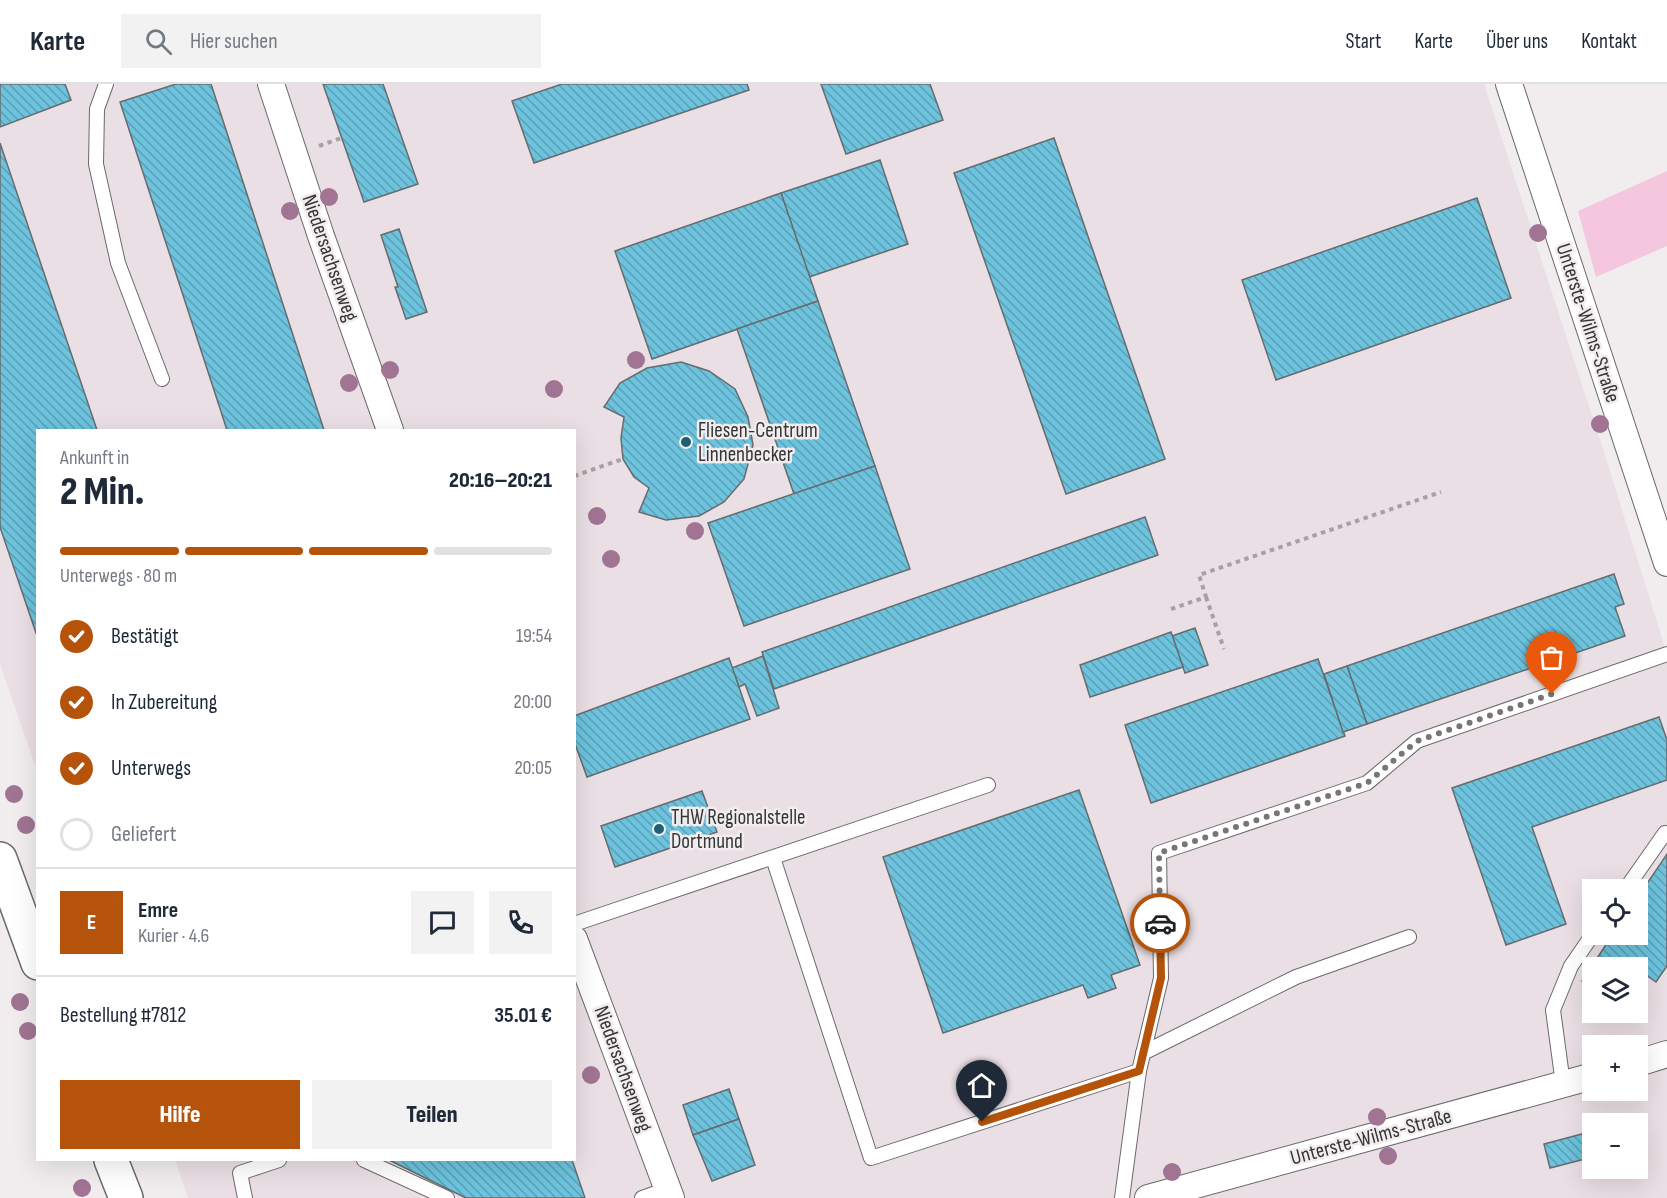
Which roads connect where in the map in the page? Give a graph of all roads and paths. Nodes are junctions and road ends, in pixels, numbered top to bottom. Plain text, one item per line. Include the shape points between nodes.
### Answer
1 (106, 84) edge
2 (272, 84) edge
3 (1509, 84) edge
4 (342, 138) dead end
5 (319, 146) dead end
6 (162, 380) dead end
7 (390, 429) edge
8 (623, 459) dead end
9 (576, 475) edge
10 (1441, 492) dead end
11 (1667, 562) edge
12 (1206, 597) junction
13 (1171, 609) dead end
14 (1224, 649) dead end
15 (1667, 654) edge
16 (988, 785) dead end
17 (1665, 833) dead end
18 (773, 858) junction
19 (0, 859) edge
20 (1633, 879) edge
21 (576, 923) edge
22 (1409, 937) dead end
23 (576, 944) edge
24 (1585, 945) edge
25 (36, 958) edge
26 (1143, 1053) junction
27 (1667, 1054) edge
28 (1648, 1060) edge
29 (1139, 1071) junction
30 (1582, 1079) edge
31 (1563, 1084) junction
32 (111, 1161) edge
33 (276, 1161) edge
34 (366, 1161) edge
35 (669, 1194) edge
36 (126, 1198) edge
37 (244, 1198) edge
38 (447, 1198) edge
39 (642, 1198) edge
40 (1122, 1198) edge
41 (1148, 1198) edge

1 - 6 lane via 97,109 96,164 117,263
2 - 7 street, Niedersachsenweg
3 - 11 street, Unterste-Wilms-Straße
4 - 5 path
8 - 9 path
10 - 12 path via 1199,575
12 - 13 path
12 - 14 path
15 - 26 lane via 1417,741 1367,783 1159,853 1161,978
16 - 18 lane
17 - 20 lane
18 - 21 lane
18 - 29 lane via 871,1158
19 - 25 main road
22 - 26 lane via 1296,977
23 - 35 street, Niedersachsenweg
24 - 31 lane via 1571,966 1553,1010
26 - 29 lane
27 - 28 street
29 - 40 lane
30 - 31 street, Unterste-Wilms-Straße
31 - 41 street, Unterste-Wilms-Straße
32 - 36 main road
33 - 37 lane via 240,1173
34 - 38 lane
35 - 39 lane

